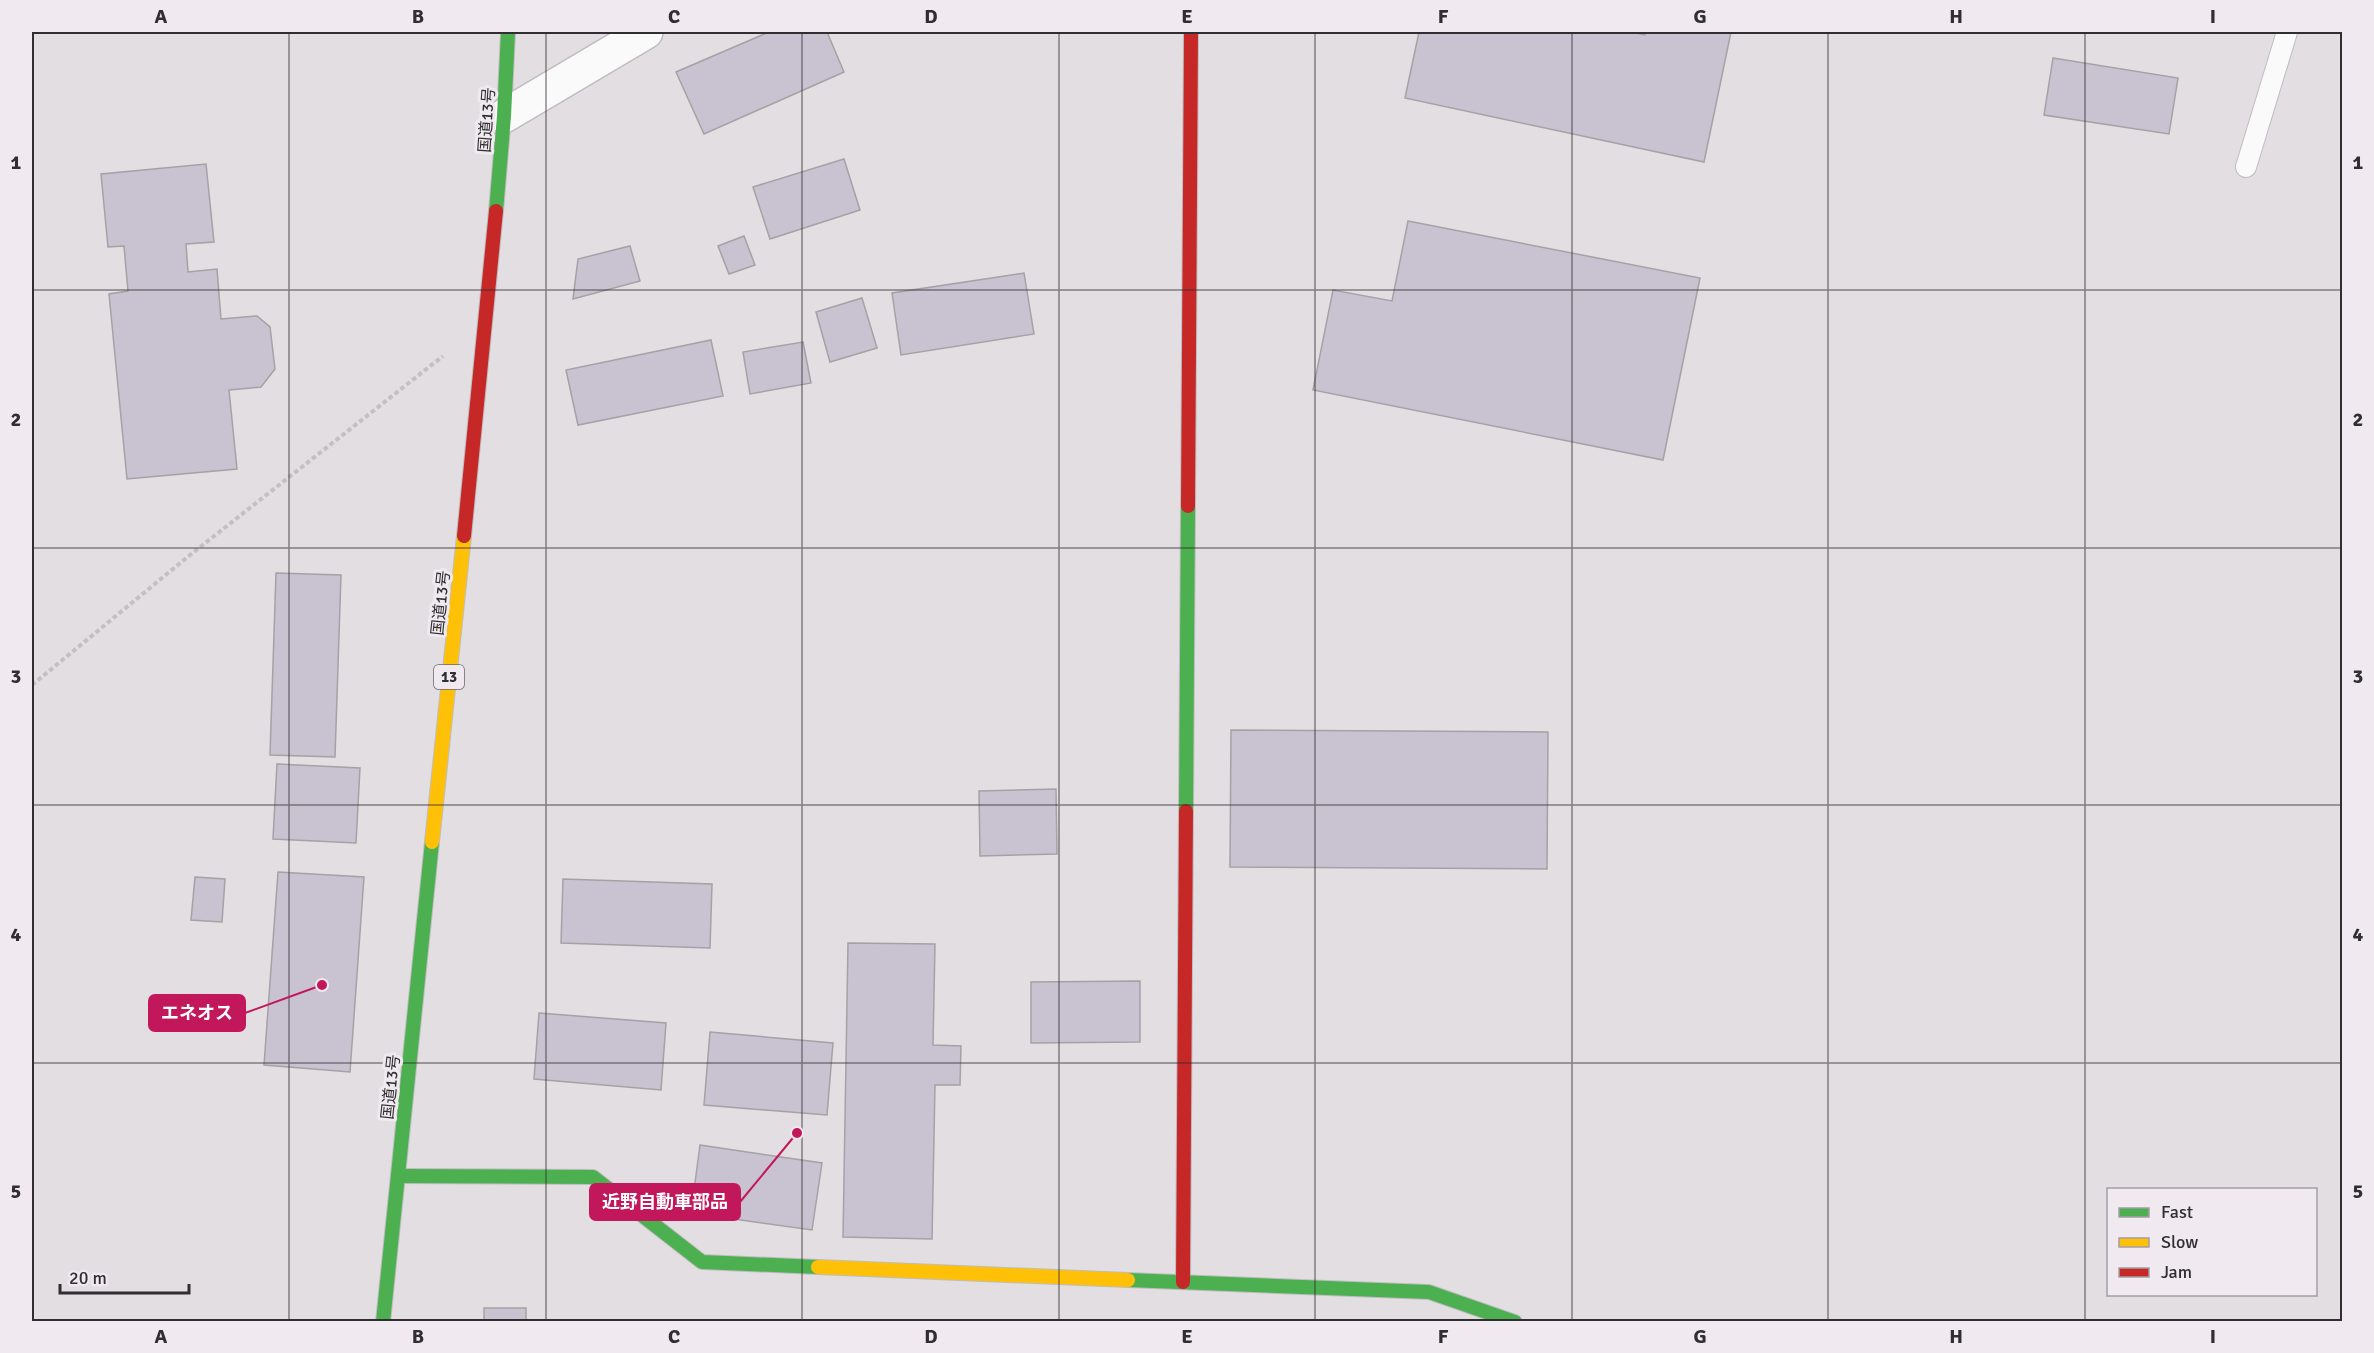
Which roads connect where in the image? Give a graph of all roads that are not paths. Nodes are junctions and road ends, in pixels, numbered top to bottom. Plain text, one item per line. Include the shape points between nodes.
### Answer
1 (508, 32) edge
2 (646, 32) edge
3 (1191, 32) edge
4 (2287, 32) edge
5 (504, 116) junction
6 (2246, 167) dead end
7 (398, 1176) junction
8 (1183, 1282) junction
9 (383, 1322) edge
10 (1515, 1322) edge

1 - 5 main road, 国道13号 / 13
2 - 5 street
3 - 8 main road
4 - 6 lane
5 - 7 main road, 国道13号 / 13
7 - 8 main road via 593,1177 702,1262
7 - 9 main road, 国道13号 / 13
8 - 10 main road via 1429,1292

